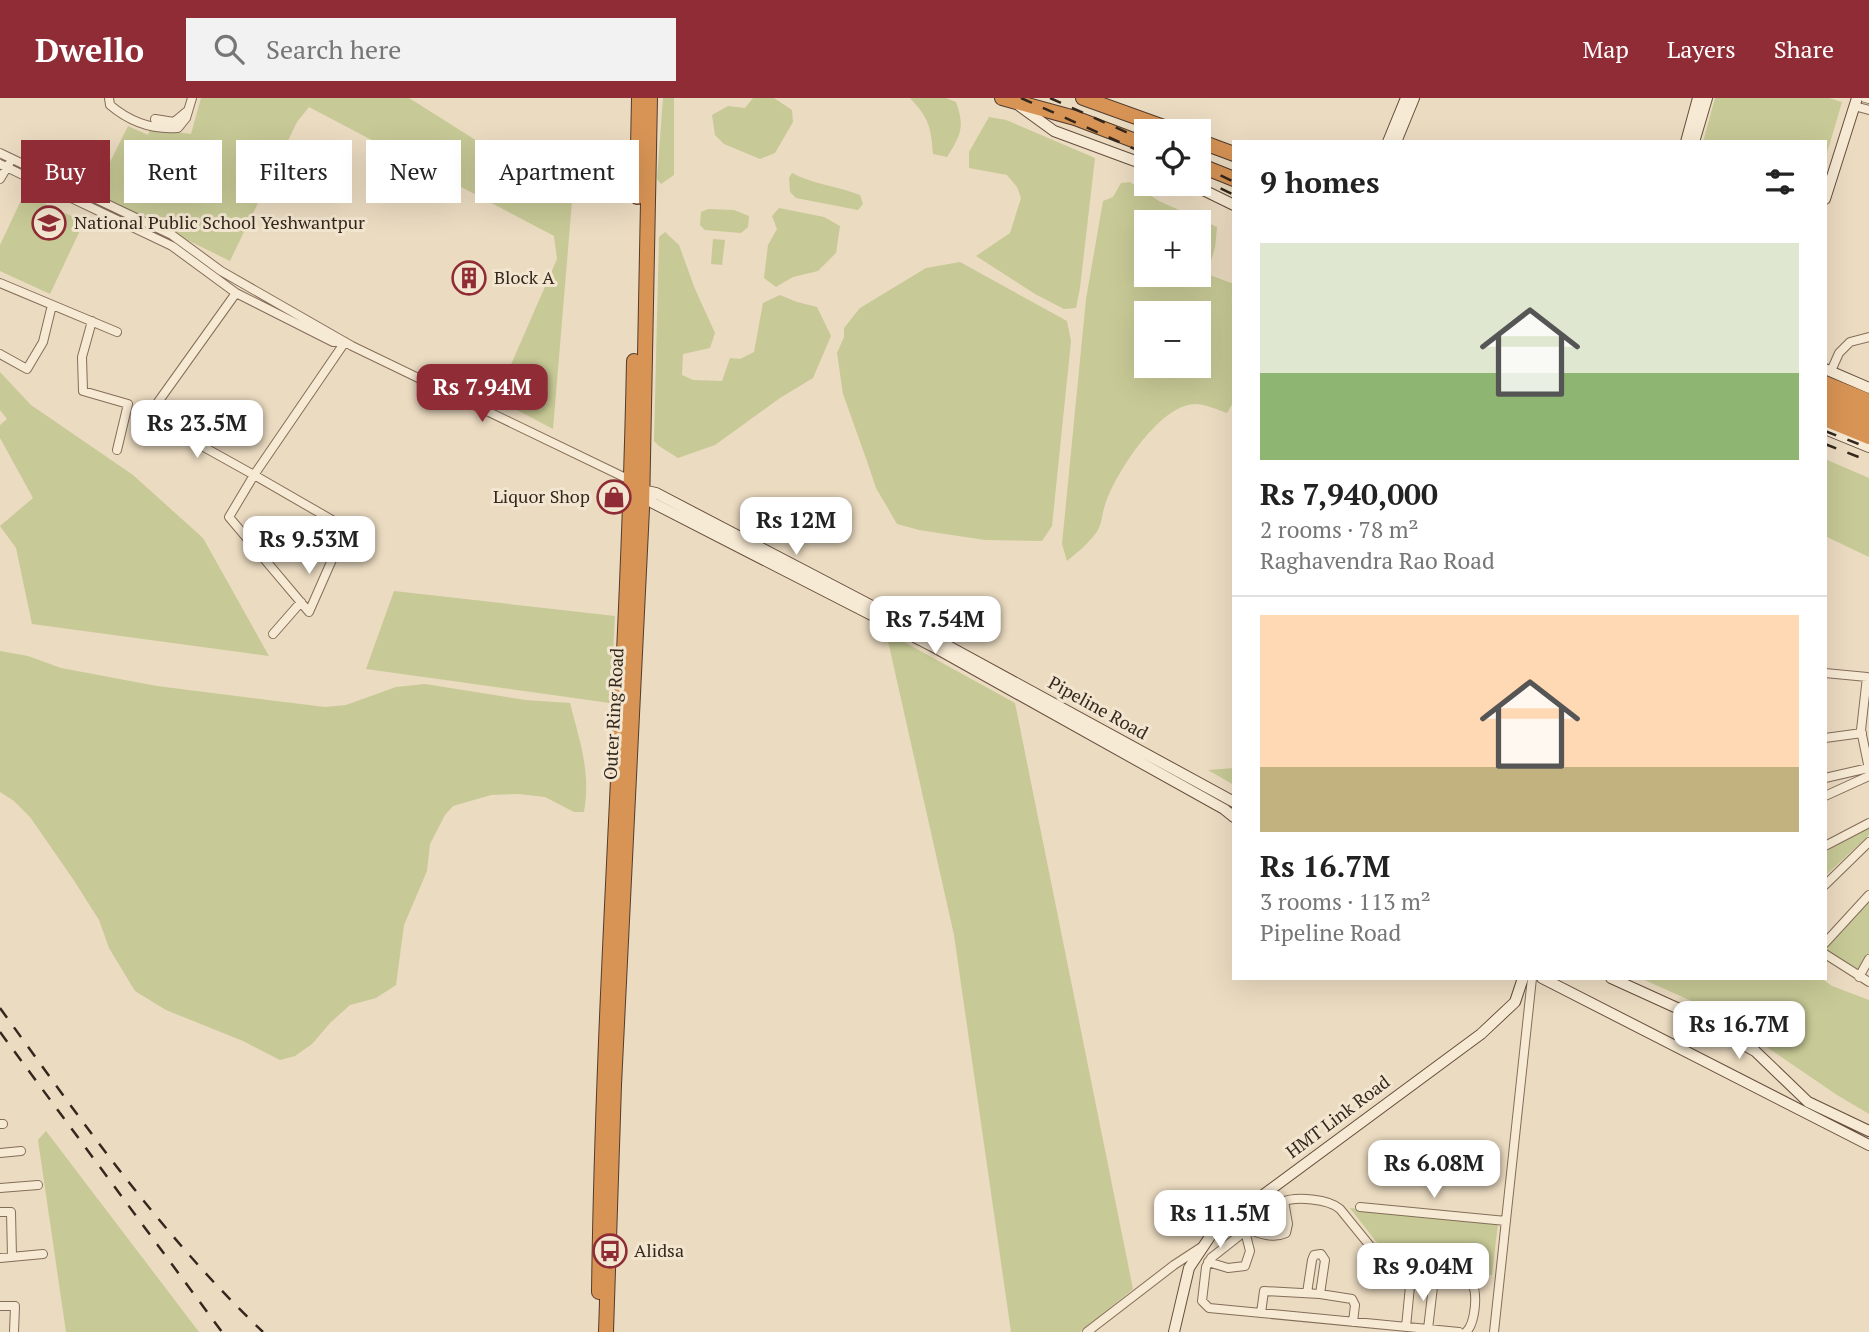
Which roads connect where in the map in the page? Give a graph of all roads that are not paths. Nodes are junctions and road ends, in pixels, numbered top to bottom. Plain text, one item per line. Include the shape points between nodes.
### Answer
1 (110, 98) edge
2 (639, 98) edge
3 (650, 98) edge
4 (1406, 98) edge
5 (1414, 98) edge
6 (1698, 98) edge
7 (1707, 98) edge
8 (1090, 99) edge
9 (1008, 101) edge
10 (191, 102) edge
11 (1856, 102) edge
12 (1037, 103) edge
13 (1869, 110) edge
14 (155, 119) dead end
15 (1143, 119) edge
16 (1081, 121) junction
17 (1389, 140) edge
18 (1397, 140) edge
19 (1687, 140) edge
20 (1695, 140) edge
21 (1134, 141) edge
22 (1211, 145) edge
23 (0, 153) edge
24 (1232, 153) edge
25 (12, 159) junction
26 (1134, 161) edge
27 (3, 166) edge
28 (1211, 170) edge
29 (1232, 178) edge
30 (0, 179) edge
31 (1211, 194) edge
32 (1827, 194) edge
33 (1232, 204) edge
34 (0, 283) edge
35 (236, 293) junction
36 (52, 305) junction
37 (92, 321) junction
38 (117, 332) dead end
39 (1869, 337) edge
40 (345, 342) junction
41 (0, 354) edge
42 (1827, 375) edge
43 (1869, 388) edge
44 (1827, 396) edge
45 (1869, 401) edge
46 (1827, 408) edge
47 (1869, 414) edge
48 (1827, 420) edge
49 (1869, 425) edge
50 (1827, 430) edge
51 (1869, 436) edge
52 (1869, 447) edge
53 (117, 450) dead end
54 (254, 475) junction
55 (637, 485) junction
56 (682, 512) junction
57 (301, 602) junction
58 (273, 634) dead end
59 (1827, 673) edge
60 (1868, 678) edge
61 (1864, 728) edge
62 (1827, 737) edge
63 (1869, 769) edge
64 (1869, 776) edge
65 (1827, 778) edge
66 (1827, 795) edge
67 (1232, 801) edge
68 (1232, 815) edge
69 (1869, 823) edge
70 (1869, 842) edge
71 (1827, 845) edge
72 (1827, 883) edge
73 (1869, 895) edge
74 (1827, 941) edge
75 (1827, 955) edge
76 (1869, 959) edge
77 (1859, 977) junction
78 (1522, 980) edge
79 (1532, 980) edge
80 (1546, 980) edge
81 (1615, 980) edge
82 (1869, 982) edge
83 (1869, 1131) edge
84 (1869, 1144) edge
85 (22, 1151) dead end
86 (0, 1153) edge
87 (38, 1185) dead end
88 (0, 1188) edge
89 (1262, 1195) junction
90 (1284, 1201) junction
91 (1251, 1204) junction
92 (1360, 1207) dead end
93 (1274, 1209) junction
94 (0, 1212) edge
95 (1262, 1219) junction
96 (1506, 1221) junction
97 (1246, 1230) junction
98 (1205, 1244) junction
99 (43, 1254) dead end
100 (12, 1257) junction
101 (0, 1258) edge
102 (1208, 1262) junction
103 (1411, 1276) junction
104 (1434, 1278) junction
105 (1307, 1293) junction
106 (1320, 1294) junction
107 (0, 1306) edge
108 (1261, 1313) junction
109 (1353, 1322) junction
110 (1406, 1327) junction
111 (1428, 1329) junction
112 (14, 1332) edge
113 (598, 1332) edge
114 (606, 1332) edge
115 (1087, 1332) edge
116 (1174, 1332) edge
117 (1459, 1332) edge
118 (1466, 1332) edge
119 (1494, 1332) edge

1 - 10 street via 110,105 129,120 166,129 178,128
2 - 55 highway, Outer Ring Road
3 - 55 highway, Outer Ring Road
4 - 17 main road
5 - 18 main road
6 - 19 main road
7 - 20 main road
8 - 15 highway
8 - 16 highway
9 - 12 highway
9 - 26 main road via 1054,131
10 - 14 street via 174,122
11 - 13 street
11 - 32 main road via 1849,141
12 - 16 highway
16 - 21 highway
22 - 24 highway
23 - 25 street
25 - 27 street
25 - 40 street via 172,235 221,271
27 - 30 street
27 - 35 street via 172,246
28 - 29 highway
31 - 33 main road
34 - 36 street
35 - 40 street via 333,342
35 - 54 street via 148,416
36 - 37 street
36 - 41 street via 43,342 27,369
37 - 38 street
37 - 53 street via 82,357 83,391 128,404
39 - 42 street via 1850,342
40 - 54 street
40 - 55 street
42 - 43 main road
42 - 45 highway
44 - 47 highway
46 - 49 highway
48 - 51 highway
50 - 52 main road
54 - 57 street via 229,517
54 - 57 street via 346,528 309,612
55 - 56 main road, Pipeline Road via 653,503
55 - 113 highway, Outer Ring Road via 606,1015
55 - 114 highway, Outer Ring Road
56 - 67 main road, Pipeline Road via 939,640
56 - 68 main road, Pipeline Road
57 - 58 street
59 - 60 street
60 - 61 street
61 - 62 street
61 - 63 street
63 - 65 street
64 - 66 street
69 - 71 street
70 - 72 street
73 - 74 street
75 - 77 street
76 - 77 street
77 - 82 street
78 - 89 main road, HMT Link Road via 1515,1002 1481,1034
79 - 96 street
80 - 84 main road
81 - 83 main road via 1755,1051 1808,1102
85 - 86 street
87 - 88 street
89 - 91 main road, HMT Link Road
89 - 93 street
90 - 93 street
90 - 97 street via 1289,1224 1286,1233 1264,1236
90 - 103 street via 1336,1205 1391,1273
91 - 95 street
91 - 98 main road, HMT Link Road via 1213,1232
92 - 96 street
93 - 95 street
94 - 100 street via 11,1212
95 - 97 street
96 - 119 street
97 - 102 street
97 - 102 street via 1250,1251 1245,1266 1228,1268
98 - 115 street
98 - 116 main road, HMT Link Road via 1189,1268
99 - 100 street
100 - 101 street
102 - 108 street via 1205,1307
103 - 104 street
103 - 110 street
104 - 111 street
104 - 118 street via 1475,1287 1472,1326
105 - 106 street
105 - 106 street via 1312,1260 1321,1254 1325,1260
105 - 108 street via 1264,1291
106 - 109 street via 1352,1299
107 - 112 street via 15,1306
108 - 109 street
109 - 110 street
110 - 111 street
111 - 117 street

